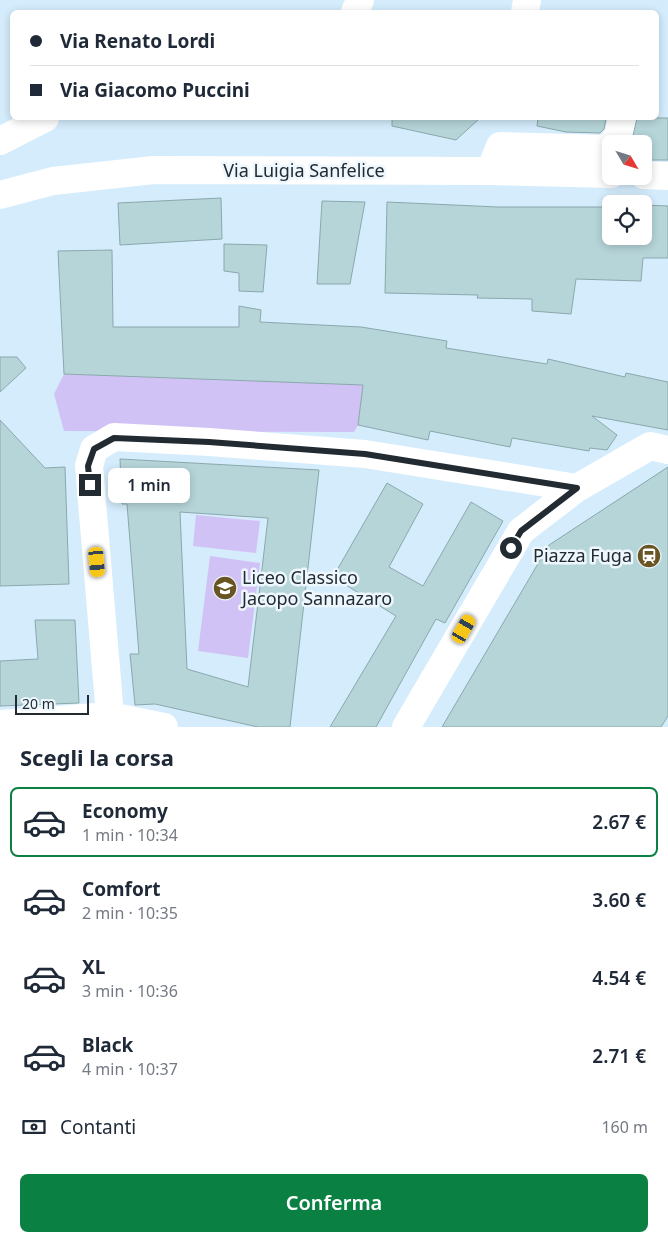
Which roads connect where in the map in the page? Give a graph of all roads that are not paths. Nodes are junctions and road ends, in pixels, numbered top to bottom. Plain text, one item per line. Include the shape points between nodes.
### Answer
1 (41, 120) edge
2 (622, 120) edge
3 (0, 141) edge
4 (490, 171) junction
5 (602, 174) edge
6 (652, 175) edge
7 (668, 176) edge
8 (0, 195) edge
9 (659, 448) edge
10 (577, 488) junction
11 (110, 716) junction
12 (0, 724) edge
13 (164, 727) edge
14 (406, 727) edge

1 - 3 street
2 - 4 street via 618,136 607,148 500,146
4 - 5 street, Via Luigia Sanfelice
4 - 8 street, Via Luigia Sanfelice via 154,170 53,181
6 - 7 street
9 - 10 street
10 - 11 street via 365,454 114,438 94,449 88,466
10 - 14 street via 521,531
11 - 12 street
11 - 13 street

